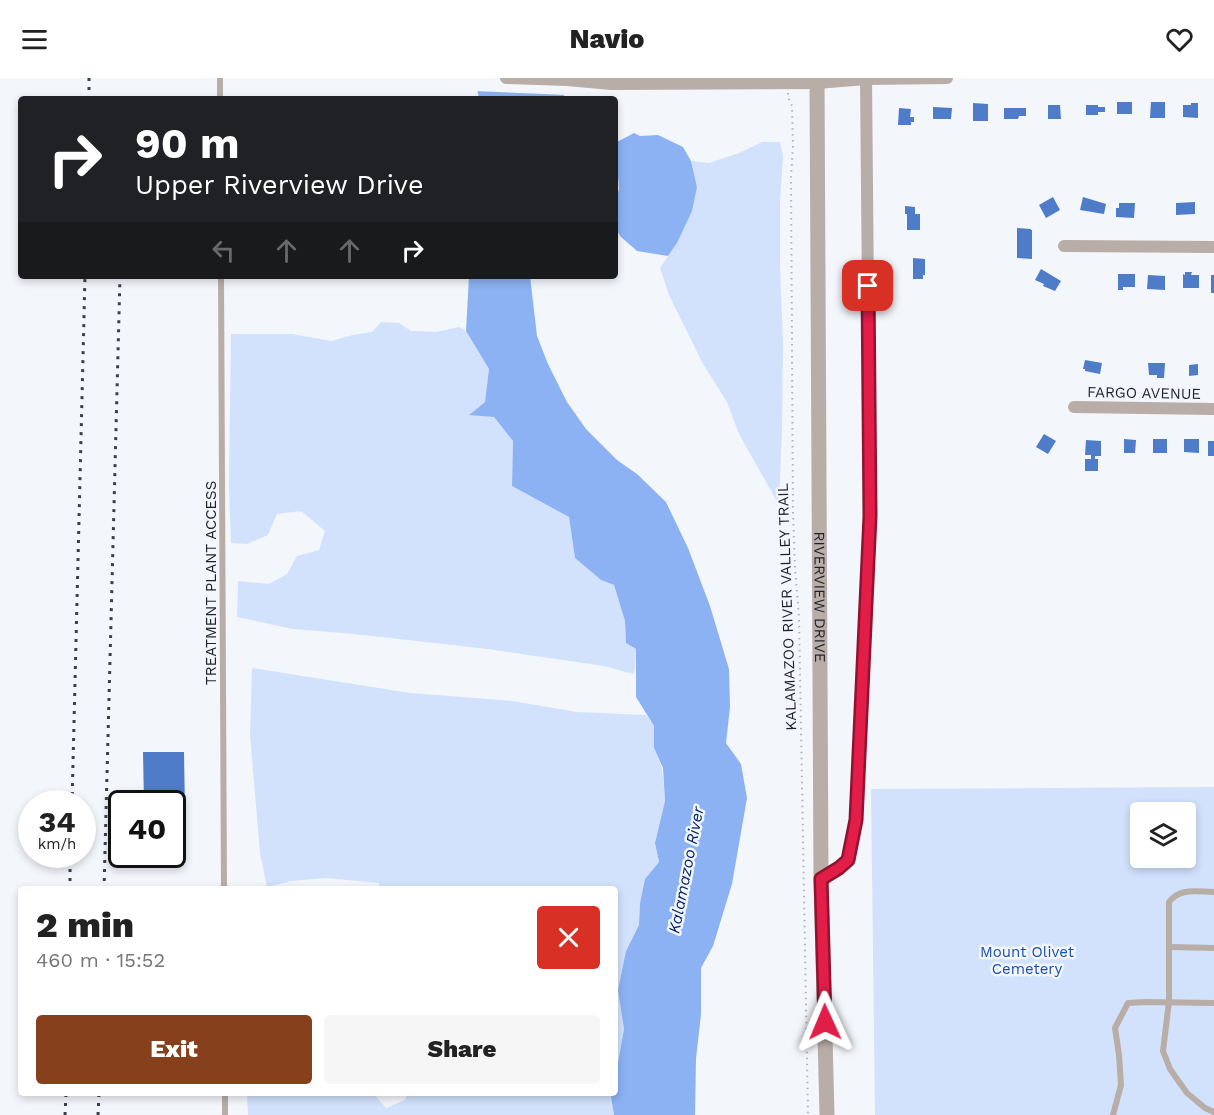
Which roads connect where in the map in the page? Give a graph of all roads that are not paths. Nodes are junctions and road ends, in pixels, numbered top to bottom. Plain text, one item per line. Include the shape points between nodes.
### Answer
1 (220, 78) edge
2 (506, 78) edge
3 (947, 78) edge
4 (866, 79) edge
5 (610, 81) edge
6 (817, 81) edge
7 (220, 96) edge
8 (1065, 246) dead end
9 (1214, 247) edge
10 (221, 279) edge
11 (1074, 407) dead end
12 (1214, 409) edge
13 (821, 879) junction
14 (224, 886) edge
15 (1214, 892) edge
16 (1169, 947) junction
17 (1214, 948) edge
18 (1169, 1002) junction
19 (1214, 1003) edge
20 (225, 1096) edge
21 (1214, 1112) edge
22 (225, 1115) edge
23 (827, 1115) edge
24 (1113, 1115) edge

1 - 7 lane
2 - 5 street
3 - 4 street
4 - 6 street
4 - 13 street via 870,516 856,820 848,860
5 - 6 street
6 - 13 street, RIVERVIEW DRIVE
8 - 9 street
10 - 14 lane, TREATMENT PLANT ACCESS
11 - 12 street, FARGO AVENUE
13 - 23 street, RIVERVIEW DRIVE
15 - 16 lane via 1184,891 1169,902
16 - 17 lane
16 - 18 lane
18 - 19 lane
18 - 21 lane via 1163,1051 1170,1069 1187,1093
18 - 24 lane via 1128,1003 1115,1028 1121,1085
20 - 22 lane

